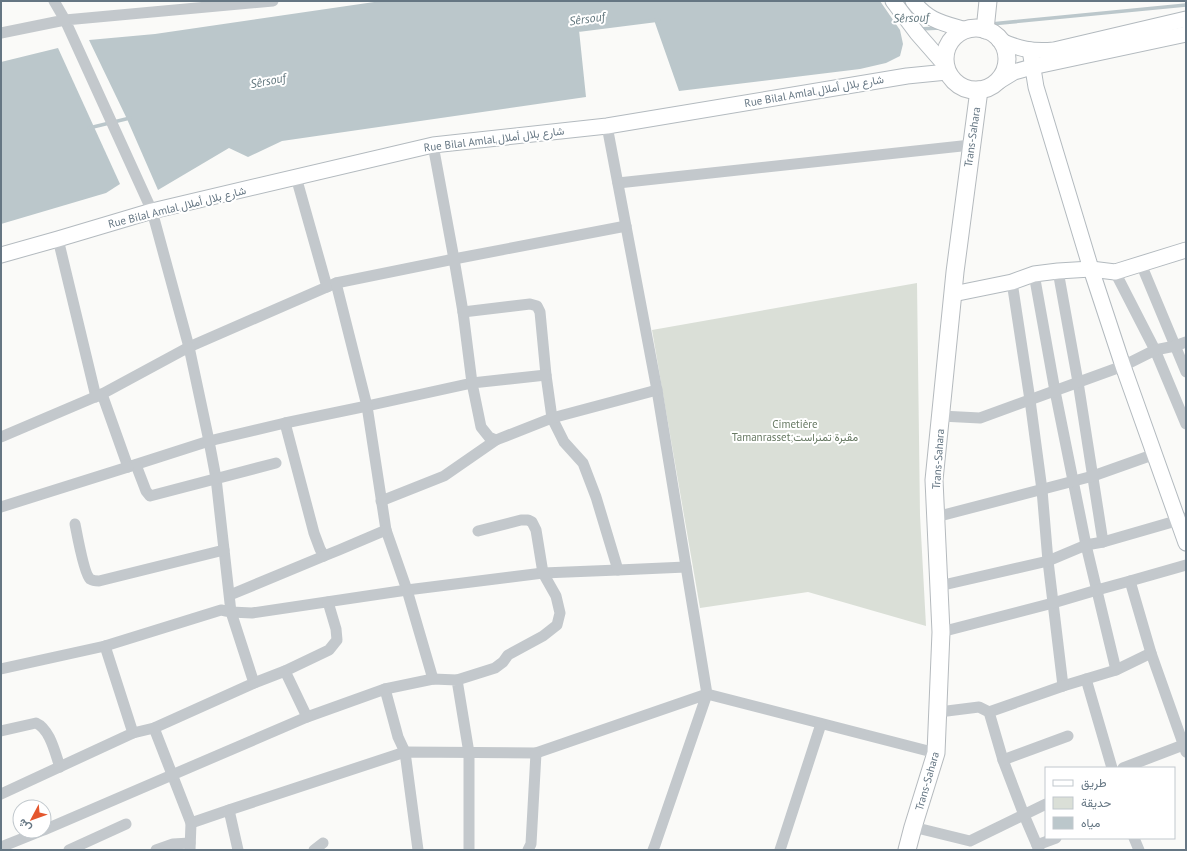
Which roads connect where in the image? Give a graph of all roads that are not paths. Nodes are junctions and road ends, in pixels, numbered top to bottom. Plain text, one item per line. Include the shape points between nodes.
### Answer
1 (54, 1) edge
2 (273, 1) edge
3 (893, 1) edge
4 (913, 1) edge
5 (988, 1) edge
6 (1186, 19) edge
7 (65, 20) junction
8 (966, 30) junction
9 (985, 30) junction
10 (1, 33) edge
11 (1186, 34) edge
12 (1000, 40) junction
13 (1030, 50) junction
14 (1032, 66) junction
15 (946, 68) junction
16 (996, 83) junction
17 (979, 90) junction
18 (607, 126) junction
19 (971, 145) junction
20 (433, 146) junction
21 (296, 177) junction
22 (618, 183) junction
23 (152, 211) junction
24 (626, 226) junction
25 (58, 239) junction
26 (1186, 250) edge
27 (1, 255) edge
28 (454, 259) junction
29 (1141, 264) junction
30 (1091, 269) junction
31 (1058, 271) junction
32 (1115, 272) junction
33 (1034, 274) junction
34 (1012, 282) junction
35 (331, 285) junction
36 (953, 294) junction
37 (463, 312) junction
38 (1186, 342) edge
39 (1175, 346) junction
40 (189, 347) junction
41 (1155, 350) junction
42 (1123, 366) junction
43 (1186, 372) edge
44 (546, 375) junction
45 (1078, 382) junction
46 (472, 383) junction
47 (657, 390) junction
48 (1055, 391) junction
49 (99, 395) junction
50 (1030, 400) junction
51 (367, 406) junction
52 (941, 416) junction
53 (552, 418) junction
54 (285, 423) junction
55 (1186, 424) edge
56 (1, 437) edge
57 (496, 440) junction
58 (209, 441) junction
59 (1154, 454) junction
60 (276, 463) dead end
61 (132, 466) junction
62 (1093, 476) junction
63 (216, 478) junction
64 (1072, 482) junction
65 (1042, 490) junction
66 (381, 501) junction
67 (1, 507) edge
68 (936, 517) junction
69 (1182, 520) edge
70 (75, 524) dead end
71 (386, 530) junction
72 (478, 531) dead end
73 (1103, 542) junction
74 (1186, 543) edge
75 (1086, 546) junction
76 (224, 550) junction
77 (324, 556) junction
78 (1048, 561) junction
79 (1186, 565) edge
80 (686, 567) junction
81 (618, 570) junction
82 (544, 573) junction
83 (1130, 582) junction
84 (939, 586) junction
85 (407, 590) junction
86 (1096, 590) junction
87 (230, 595) junction
88 (328, 602) junction
89 (1053, 603) junction
90 (231, 612) junction
91 (941, 632) junction
92 (105, 646) junction
93 (1151, 653) junction
94 (1, 669) edge
95 (1116, 670) junction
96 (285, 671) junction
97 (433, 679) junction
98 (457, 680) junction
99 (1086, 680) junction
100 (254, 683) junction
101 (1063, 686) junction
102 (385, 689) junction
103 (707, 694) junction
104 (939, 712) junction
105 (989, 712) junction
106 (306, 717) junction
107 (821, 724) junction
108 (154, 728) junction
109 (1, 731) edge
110 (133, 733) junction
111 (1068, 736) dead end
112 (1185, 747) edge
113 (405, 752) junction
114 (936, 752) junction
115 (469, 753) junction
116 (536, 753) junction
117 (1002, 760) junction
118 (60, 766) junction
119 (1112, 767) edge
120 (1126, 767) edge
121 (172, 775) junction
122 (1, 794) edge
123 (1045, 804) edge
124 (229, 810) junction
125 (1024, 815) junction
126 (191, 823) junction
127 (126, 824) dead end
128 (52, 826) edge
129 (913, 827) junction
130 (21, 839) edge
131 (1054, 839) edge
132 (1134, 839) edge
133 (971, 846) edge
134 (1, 847) edge
135 (190, 847) edge
136 (1038, 848) edge
137 (69, 850) edge
138 (156, 850) edge
139 (238, 850) edge
140 (418, 850) edge
141 (469, 850) edge
142 (528, 850) edge
143 (653, 850) edge
144 (780, 850) edge
145 (907, 850) edge
146 (1139, 850) edge

1 - 7 street
2 - 7 street
3 - 15 main road
4 - 8 main road via 924,14
5 - 9 main road
6 - 13 main road via 1054,50
7 - 10 street
7 - 23 street
8 - 9 main road
8 - 15 main road via 951,41 946,52
9 - 12 main road
11 - 14 main road
12 - 13 main road via 1014,47
12 - 16 main road via 1004,47 1006,66
13 - 14 main road
14 - 16 main road via 1014,72
14 - 30 main road via 1036,87
15 - 17 main road via 960,86 969,90
15 - 18 main road, Rue Bilal Amlal,شارع بلال أملال
16 - 17 main road
17 - 19 main road, Trans-Sahara
18 - 20 main road, Rue Bilal Amlal,شارع بلال أملال
18 - 22 street
19 - 22 street
19 - 36 main road, Trans-Sahara
20 - 21 main road, Rue Bilal Amlal,شارع بلال أملال
20 - 28 street
21 - 23 main road, Rue Bilal Amlal,شارع بلال أملال
21 - 35 street
22 - 24 street
23 - 25 main road, Rue Bilal Amlal,شارع بلال أملال
23 - 40 street
24 - 28 street
24 - 47 street
25 - 27 main road, Rue Bilal Amlal,شارع بلال أملال
25 - 49 street
26 - 29 main road
28 - 35 street
28 - 37 street
29 - 32 main road
29 - 39 street
30 - 31 main road
30 - 32 main road
30 - 42 main road
31 - 33 main road
31 - 45 street
32 - 41 street
33 - 34 main road
33 - 48 street
34 - 36 main road
34 - 50 street
35 - 40 street
35 - 51 street
36 - 52 main road, Trans-Sahara
37 - 44 street via 530,304 537,306 540,312
37 - 46 street
38 - 39 street
39 - 41 street
39 - 43 street
40 - 49 street
40 - 58 street
41 - 42 street
41 - 55 street
42 - 45 street
42 - 59 main road
44 - 46 street
44 - 53 street
45 - 48 street
45 - 62 street
46 - 51 street
46 - 57 street via 481,426 489,437
47 - 53 street
47 - 80 street
48 - 50 street
48 - 64 street
49 - 56 street
49 - 61 street
50 - 52 street via 980,418
50 - 65 street
51 - 54 street
51 - 66 street
52 - 68 main road, Trans-Sahara via 934,480
53 - 57 street
53 - 81 street via 564,442 583,464
54 - 58 street
54 - 77 street via 314,533
57 - 66 street via 444,476
58 - 61 street
58 - 63 street
59 - 62 street
59 - 69 main road
60 - 63 street
61 - 63 street via 150,496
61 - 67 street
62 - 64 street
62 - 73 street
63 - 76 street
64 - 65 street
64 - 75 street
65 - 68 street
65 - 78 street
66 - 71 street
68 - 84 main road, Trans-Sahara
69 - 73 street
69 - 74 main road
70 - 76 street via 84,564 89,578 93,581
71 - 77 street
71 - 85 street
72 - 82 street via 521,520 532,522 536,530
73 - 75 street
75 - 78 street
75 - 86 street
76 - 87 street
77 - 87 street
78 - 84 street
78 - 89 street
79 - 83 street
80 - 81 street
80 - 103 street
81 - 82 street
82 - 85 street
82 - 98 street via 556,596 560,613 557,625 543,636 508,655 495,668
83 - 86 street
83 - 93 street
84 - 91 main road, Trans-Sahara
85 - 88 street
85 - 97 street
86 - 89 street
86 - 95 street
87 - 90 street
88 - 90 street via 252,614
88 - 96 street via 337,640 329,650
89 - 91 street
89 - 101 street
90 - 92 street via 222,610
90 - 100 street
91 - 104 main road, Trans-Sahara
92 - 94 street
92 - 110 street
93 - 95 street
93 - 112 street
95 - 99 street
96 - 100 street
96 - 106 street
97 - 98 street
97 - 102 street
98 - 115 street
99 - 101 street
99 - 119 street
100 - 108 street
101 - 105 street
102 - 106 street
102 - 113 street
103 - 107 street
103 - 116 street
103 - 143 street
104 - 105 street via 979,707
104 - 114 main road, Trans-Sahara
105 - 117 street
106 - 121 street
107 - 114 street
107 - 144 street
108 - 110 street
108 - 121 street
109 - 118 street via 36,723 40,725 47,732
110 - 118 street
111 - 117 street
112 - 120 street
113 - 115 street
113 - 124 street
113 - 140 street
114 - 129 main road, Trans-Sahara
115 - 116 street
115 - 141 street
116 - 142 street via 531,844
117 - 125 street
118 - 122 street
121 - 126 street
121 - 128 street
123 - 125 street
124 - 126 street
124 - 139 street
125 - 133 street
125 - 136 street
126 - 135 street
127 - 137 street
129 - 133 street
129 - 145 main road, Trans-Sahara
130 - 134 street
131 - 136 street
132 - 146 street
135 - 138 street via 173,844

